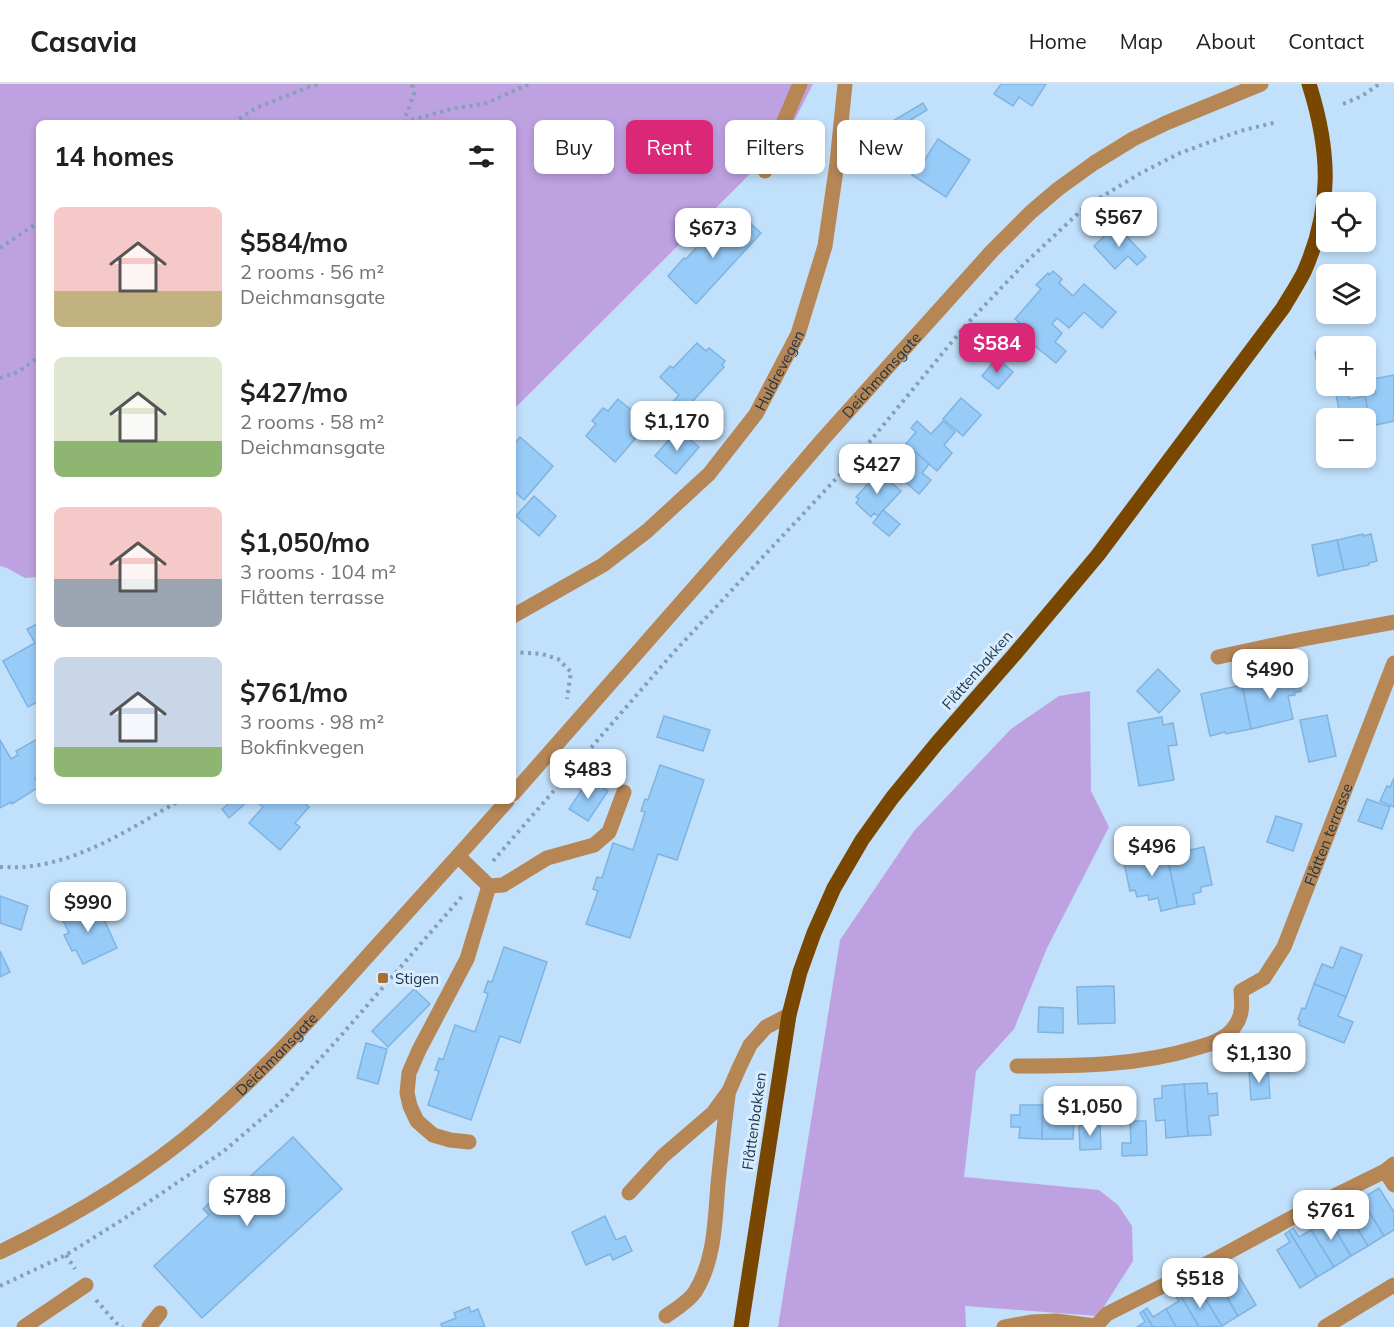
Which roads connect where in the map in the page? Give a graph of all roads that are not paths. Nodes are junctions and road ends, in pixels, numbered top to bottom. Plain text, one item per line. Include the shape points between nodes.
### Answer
1 (800, 84) edge
2 (845, 84) edge
3 (1261, 84) edge
4 (1309, 84) edge
5 (785, 120) edge
6 (516, 614) edge
7 (1394, 622) edge
8 (1218, 657) dead end
9 (1394, 663) edge
10 (516, 791) edge
11 (624, 792) dead end
12 (504, 804) edge
13 (458, 856) junction
14 (484, 881) junction
15 (789, 1015) junction
16 (1017, 1066) dead end
17 (729, 1092) junction
18 (470, 1142) dead end
19 (1390, 1167) edge
20 (1394, 1185) edge
21 (629, 1193) dead end
22 (0, 1252) edge
23 (86, 1285) dead end
24 (1394, 1285) edge
25 (160, 1313) dead end
26 (666, 1316) dead end
27 (24, 1327) edge
28 (149, 1327) edge
29 (741, 1327) edge
30 (1004, 1327) edge
31 (1095, 1327) edge
32 (1325, 1327) edge

1 - 5 street
2 - 6 street, Huldrevegen via 825,246 798,334 756,414 709,474 646,531 603,565
3 - 10 street, Deichmansgate via 1133,140 1058,189 1031,212 824,438
4 - 15 main road, Flåttenbakken via 1318,112 1326,183 1320,224 1304,272 1283,308 1098,555 937,743 862,840 814,933
7 - 8 street
9 - 16 street, Flåtten terrasse via 1284,947 1264,978 1241,991 1242,1012 1235,1027 1213,1043 1178,1054 1081,1066
11 - 14 street via 609,832 594,845 547,858 503,885
12 - 13 street, Deichmansgate
13 - 14 street
13 - 22 street, Deichmansgate via 309,1021 205,1122 126,1182
14 - 18 street via 467,959 419,1050 409,1073 407,1093 417,1121 433,1135
15 - 17 street via 766,1027 750,1045
15 - 29 main road, Flåttenbakken
17 - 21 street via 713,1113 663,1156
17 - 26 street via 707,1267 693,1294
19 - 20 street
19 - 31 street via 1107,1314
23 - 27 street
24 - 32 street
25 - 28 street
30 - 31 street via 1056,1321

